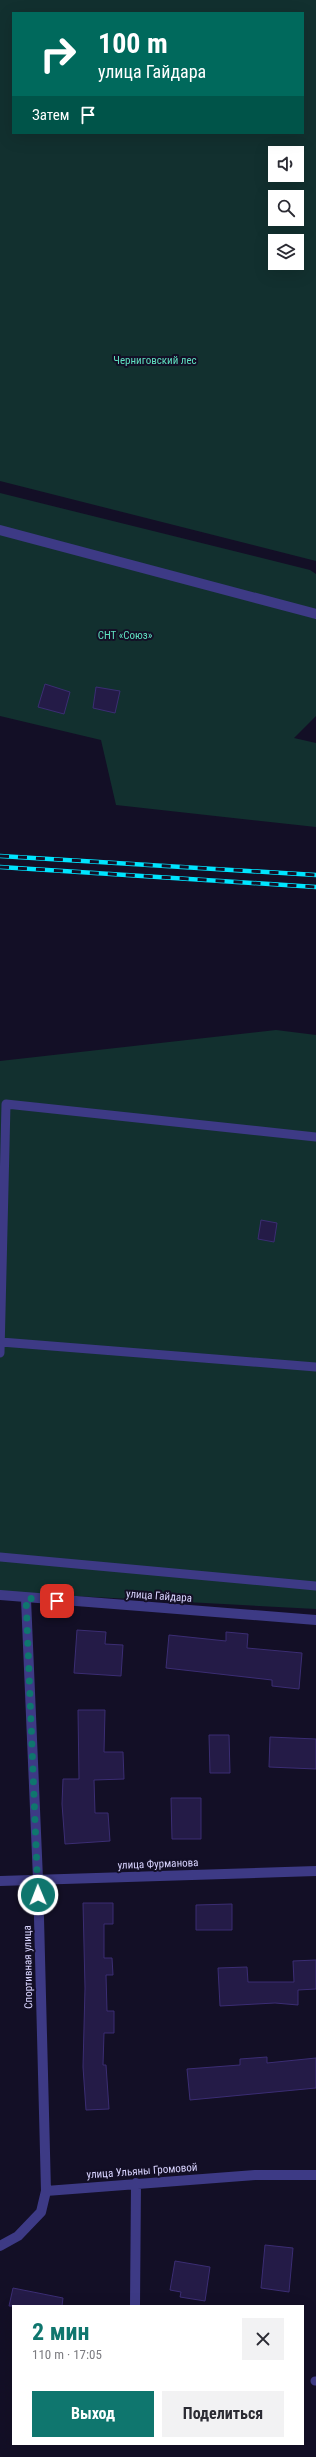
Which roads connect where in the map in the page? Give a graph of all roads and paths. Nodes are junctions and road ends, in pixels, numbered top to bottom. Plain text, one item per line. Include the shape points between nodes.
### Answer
1 (0, 530) edge
2 (316, 614) edge
3 (316, 1137) edge
4 (1, 1342) edge
5 (0, 1353) edge
6 (316, 1367) edge
7 (0, 1557) edge
8 (316, 1586) edge
9 (0, 1595) edge
10 (26, 1598) junction
11 (316, 1620) edge
12 (316, 1871) edge
13 (38, 1879) junction
14 (0, 1881) edge
15 (316, 2175) edge
16 (136, 2183) junction
17 (46, 2191) junction
18 (0, 2246) edge
19 (135, 2305) edge

1 - 2 street
3 - 4 lane via 6,1104
4 - 5 lane
4 - 6 lane
7 - 8 lane
9 - 10 street, улица Гайдара
10 - 11 street, улица Гайдара
10 - 13 street, Спортивная улица
12 - 13 street, улица Фурманова
13 - 14 street, улица Фурманова
13 - 17 street, Спортивная улица
15 - 16 street, улица Ульяны Громовой via 255,2175
16 - 17 street, улица Ульяны Громовой
16 - 19 street
17 - 18 street via 41,2212 18,2236

